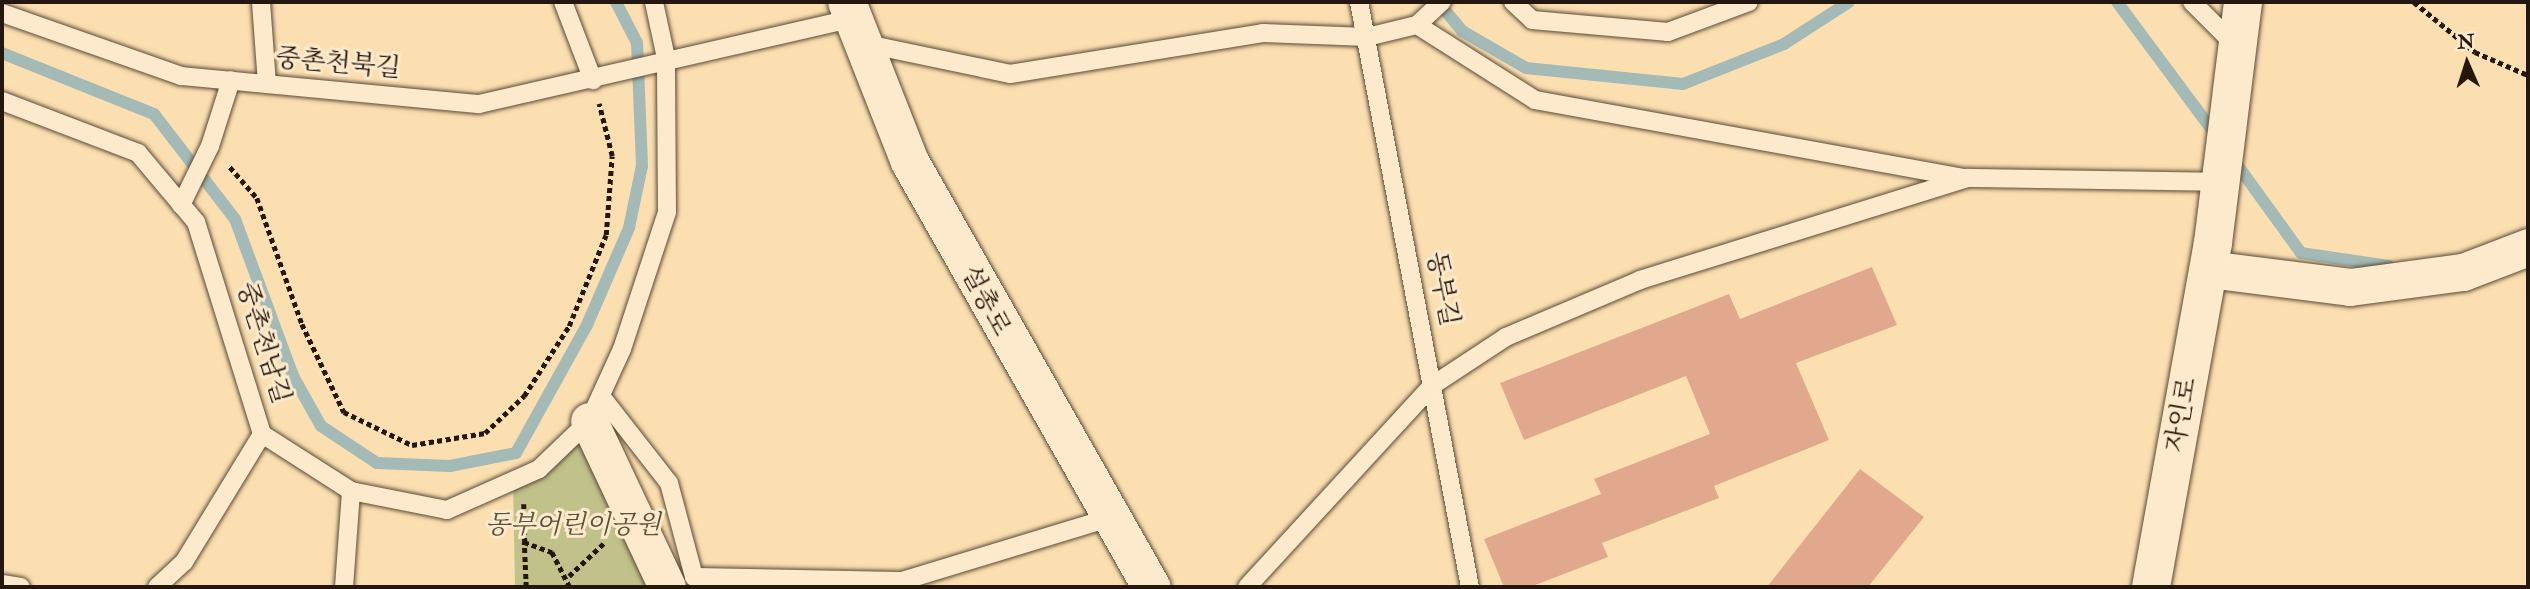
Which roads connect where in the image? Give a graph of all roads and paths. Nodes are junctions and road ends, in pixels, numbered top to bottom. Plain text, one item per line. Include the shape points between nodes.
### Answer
1 (261, 2) edge
2 (563, 2) edge
3 (654, 2) edge
4 (1359, 2) edge
5 (1442, 2) edge
6 (1513, 2) edge
7 (1749, 2) edge
8 (2192, 2) edge
9 (2242, 2) edge
10 (2414, 2) edge
11 (2, 13) edge
12 (853, 21) edge
13 (1417, 24) junction
14 (1367, 37) junction
15 (666, 58) junction
16 (2235, 58) junction
17 (2528, 75) edge
18 (231, 80) junction
19 (593, 80) junction
20 (267, 83) junction
21 (2, 101) edge
22 (210, 146) junction
23 (1968, 178) junction
24 (2220, 182) junction
25 (181, 205) junction
26 (2528, 247) edge
27 (2211, 256) junction
28 (1433, 385) junction
29 (595, 409) junction
30 (262, 434) junction
31 (524, 475) junction
32 (351, 491) junction
33 (633, 516) junction
34 (1112, 517) junction
35 (524, 542) junction
36 (569, 576) junction
37 (2, 584) edge
38 (21, 587) edge
39 (157, 587) edge
40 (344, 587) edge
41 (526, 587) edge
42 (570, 587) edge
43 (667, 587) edge
44 (1151, 587) edge
45 (1247, 587) edge
46 (1470, 587) edge
47 (2151, 587) edge

1 - 20 lane
2 - 19 lane
3 - 15 lane
4 - 14 lane, 동부길
5 - 13 lane
6 - 7 lane via 1532,20 1668,32
8 - 16 lane
9 - 16 main road
10 - 17 path via 2475,52
11 - 18 lane, 중촌천북길 via 181,76
12 - 14 lane via 1010,74 1263,33
12 - 15 lane, 중촌천북길
12 - 34 main road, 설총로 via 909,162 1015,357
13 - 14 lane
13 - 23 lane via 1535,100
14 - 28 lane, 동부길
15 - 19 lane, 중촌천북길
15 - 29 lane, 중촌천남길 via 667,212 622,349
16 - 24 main road, 자인로
18 - 20 lane, 중촌천북길
18 - 22 lane
19 - 20 lane, 중촌천북길 via 479,103
19 - 22 path via 612,156 606,235 569,326 524,396 485,433 412,445 344,412 302,324 257,198
21 - 25 lane, 중촌천남길 via 138,153
22 - 25 lane
23 - 24 lane
23 - 28 lane via 1640,279 1506,337
24 - 27 main road, 자인로
25 - 30 lane, 중촌천남길 via 196,222 210,261
26 - 27 street via 2463,272 2350,287
27 - 47 main road, 자인로
28 - 45 lane
28 - 46 lane, 동부길
29 - 31 lane, 중촌천남길
29 - 33 street
29 - 34 lane via 669,484 694,577 902,581
30 - 32 lane, 중촌천남길
30 - 39 lane via 184,562
31 - 32 lane, 중촌천남길 via 447,510
31 - 35 path
32 - 40 lane
33 - 36 path
33 - 43 street
34 - 44 main road, 설총로
35 - 36 path via 552,552
35 - 41 path
36 - 42 path
37 - 38 lane

